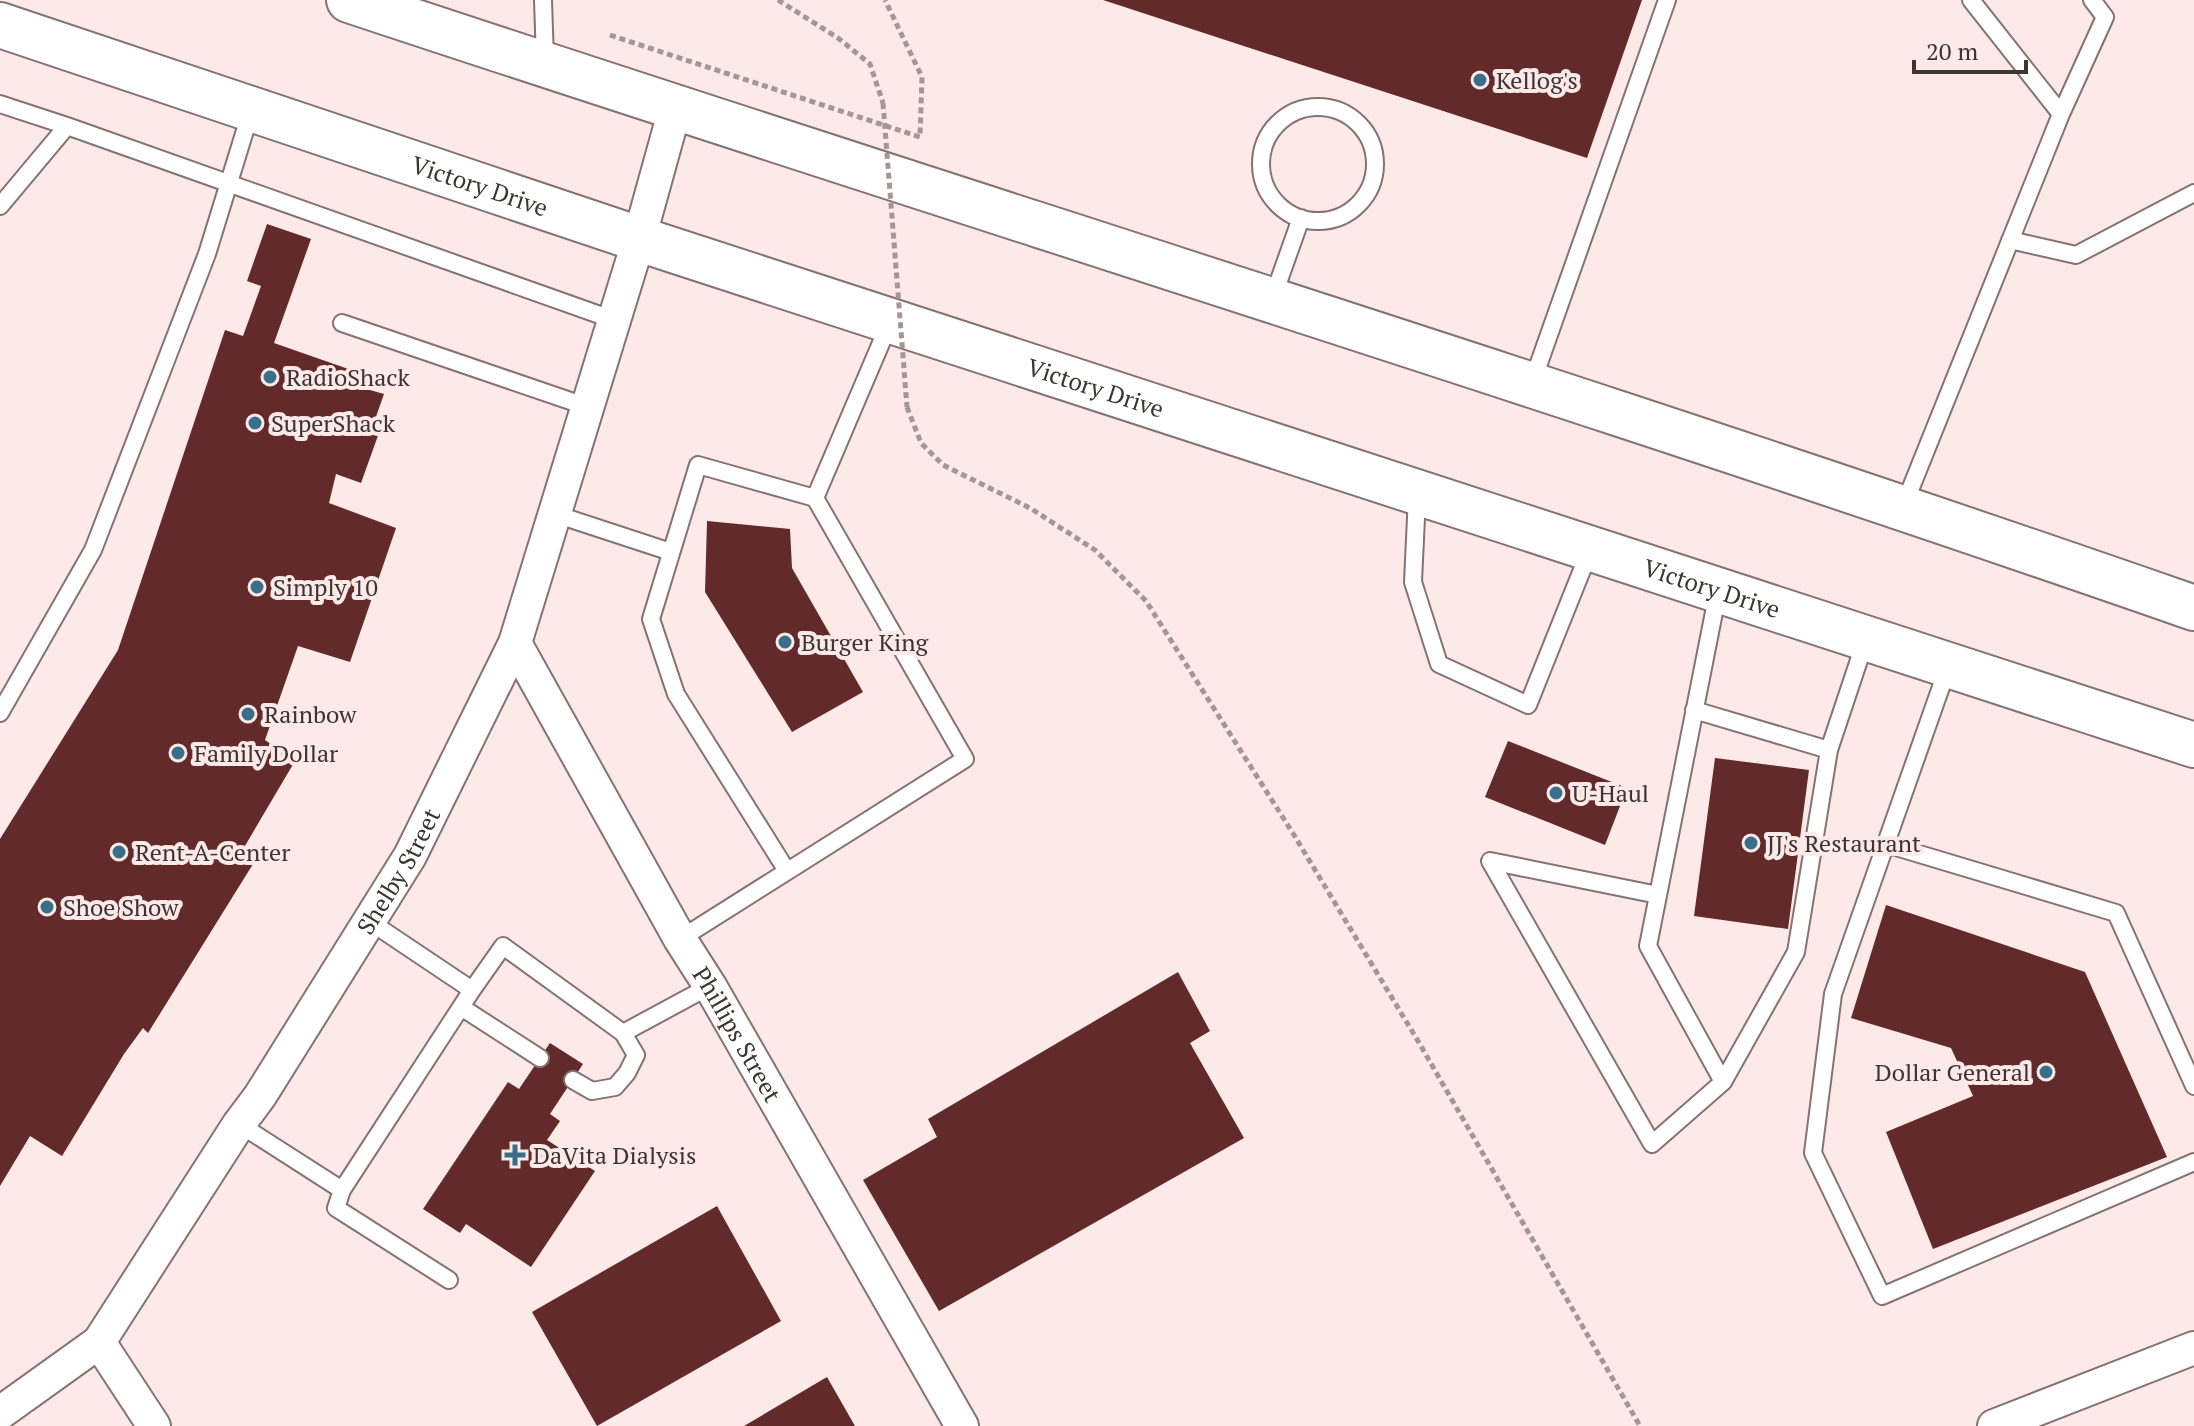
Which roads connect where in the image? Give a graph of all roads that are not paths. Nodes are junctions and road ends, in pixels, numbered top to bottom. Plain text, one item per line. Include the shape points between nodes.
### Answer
1 (349, 0) edge
2 (543, 0) edge
3 (1667, 0) edge
4 (1971, 0) edge
5 (2092, 0) edge
6 (2106, 8) edge
7 (0, 25) edge
8 (545, 65) junction
9 (0, 104) edge
10 (251, 109) junction
11 (675, 109) junction
12 (2061, 114) junction
13 (67, 126) junction
14 (229, 183) junction
15 (2194, 193) edge
16 (0, 206) edge
17 (1301, 218) junction
18 (639, 239) junction
19 (2010, 240) junction
20 (1271, 302) junction
21 (614, 320) junction
22 (891, 321) junction
23 (342, 323) dead end
24 (1531, 386) junction
25 (588, 407) junction
26 (1418, 492) junction
27 (815, 498) junction
28 (1904, 507) junction
29 (555, 514) junction
30 (1590, 549) junction
31 (671, 552) junction
32 (1718, 590) junction
33 (2194, 608) edge
34 (1866, 639) junction
35 (515, 643) junction
36 (1949, 665) junction
37 (1694, 710) junction
38 (0, 713) edge
39 (2194, 745) edge
40 (1829, 750) junction
41 (1886, 844) junction
42 (787, 871) junction
43 (1658, 895) junction
44 (369, 921) junction
45 (680, 939) junction
46 (710, 986) junction
47 (472, 990) junction
48 (461, 1007) junction
49 (623, 1033) junction
50 (540, 1058) dead end
51 (573, 1080) dead end
52 (1723, 1082) junction
53 (2194, 1086) edge
54 (239, 1124) junction
55 (2194, 1162) edge
56 (342, 1190) junction
57 (449, 1280) dead end
58 (99, 1342) junction
59 (2194, 1348) edge
60 (0, 1413) edge
61 (154, 1426) edge
62 (962, 1426) edge
63 (1994, 1426) edge

1 - 8 highway
2 - 8 lane
3 - 24 lane
4 - 12 lane
5 - 6 lane
6 - 12 lane
7 - 10 highway, Victory Drive
8 - 11 highway
9 - 13 lane
10 - 14 lane
10 - 18 highway, Victory Drive
11 - 18 street, Shelby Street
11 - 20 highway
12 - 19 lane
13 - 14 lane
13 - 16 lane
14 - 21 lane
14 - 38 lane via 207,254 93,550
15 - 19 lane via 2076,255
17 - 17 lane via 1329,220 1347,214 1372,184 1373,146 1351,116 1333,108 1314,106 1280,120 1261,152 1266,190 1277,205
17 - 20 lane
18 - 21 street, Shelby Street
18 - 22 highway, Victory Drive
19 - 28 lane
20 - 24 highway
21 - 25 street, Shelby Street
22 - 26 highway, Victory Drive
22 - 27 lane
23 - 25 lane
24 - 28 highway
25 - 29 street, Shelby Street
26 - 30 highway, Victory Drive
26 - 30 lane via 1413,582 1439,664 1528,705
27 - 31 lane via 698,465
27 - 42 lane via 965,759
28 - 33 highway
29 - 31 lane
29 - 35 street, Shelby Street
30 - 32 highway, Victory Drive
31 - 42 lane via 651,619 676,694
32 - 34 highway, Victory Drive
32 - 37 lane
34 - 36 highway, Victory Drive
34 - 40 lane
35 - 44 street, Shelby Street via 410,856
35 - 45 street, Phillips Street
36 - 39 highway, Victory Drive
36 - 41 lane
37 - 40 lane
37 - 43 lane
40 - 52 lane via 1796,952
41 - 53 lane via 2116,913
41 - 55 lane via 1833,994 1813,1153 1882,1296
42 - 45 lane
43 - 52 lane via 1648,946
43 - 52 lane via 1490,861 1652,1144
44 - 47 lane
44 - 54 street, Shelby Street
45 - 46 street, Phillips Street
46 - 49 lane
46 - 62 street, Phillips Street
47 - 48 lane
47 - 49 lane via 503,946
48 - 50 lane
48 - 56 lane
49 - 51 lane via 636,1055 615,1087 592,1091
54 - 56 lane
54 - 58 street, Shelby Street
56 - 57 lane via 336,1208
58 - 60 street, Shelby Street
58 - 61 street
59 - 63 street

